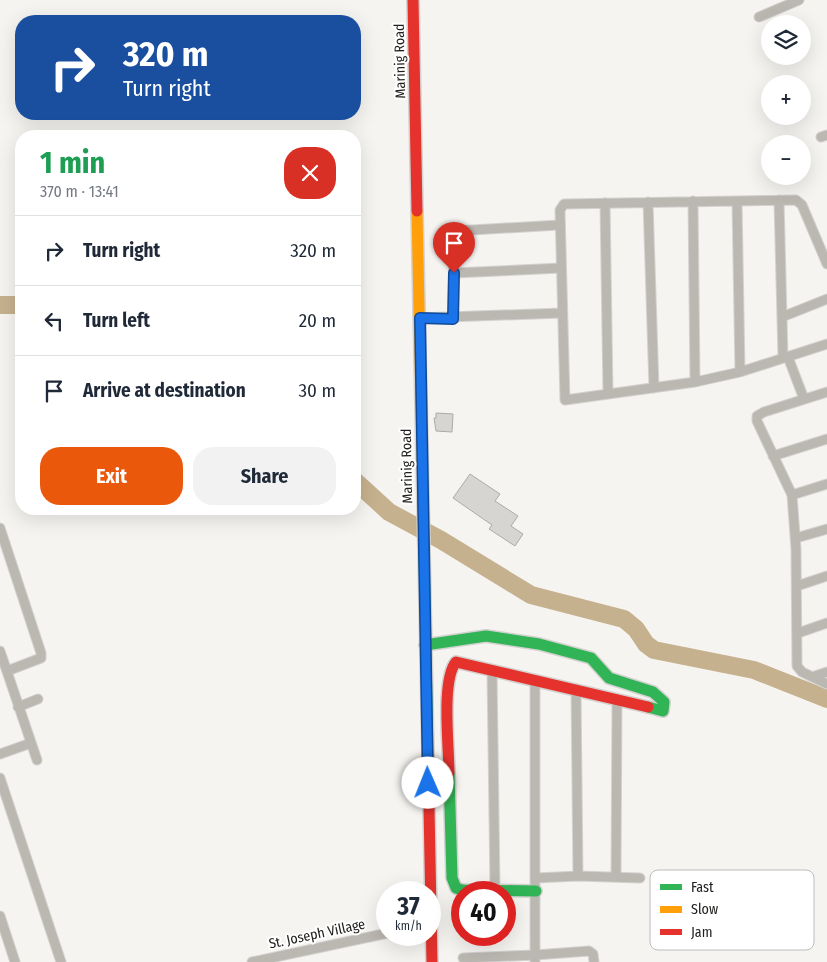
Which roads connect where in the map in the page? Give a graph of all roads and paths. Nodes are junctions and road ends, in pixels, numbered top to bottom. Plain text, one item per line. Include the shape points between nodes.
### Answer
1 (413, 0) edge
2 (796, 1) edge
3 (759, 17) dead end
4 (779, 200) junction
5 (694, 201) junction
6 (737, 201) junction
7 (605, 202) junction
8 (648, 202) junction
9 (559, 225) junction
10 (827, 264) edge
11 (561, 268) junction
12 (454, 273) junction
13 (827, 299) edge
14 (562, 313) junction
15 (782, 316) junction
16 (420, 318) junction
17 (453, 319) junction
18 (827, 344) edge
19 (786, 357) junction
20 (740, 372) junction
21 (695, 382) junction
22 (654, 388) junction
23 (827, 392) edge
24 (608, 394) junction
25 (804, 399) junction
26 (827, 439) edge
27 (773, 456) junction
28 (827, 484) edge
29 (792, 495) junction
30 (0, 528) edge
31 (827, 529) edge
32 (796, 538) junction
33 (827, 576) edge
34 (797, 586) junction
35 (827, 623) edge
36 (798, 632) junction
37 (425, 645) junction
38 (0, 651) edge
39 (492, 670) junction
40 (7, 671) junction
41 (827, 672) edge
42 (812, 677) junction
43 (535, 680) junction
44 (827, 684) edge
45 (576, 688) junction
46 (38, 699) dead end
47 (617, 699) junction
48 (18, 707) junction
49 (31, 743) junction
50 (0, 754) edge
51 (37, 760) dead end
52 (0, 778) edge
53 (578, 876) junction
54 (616, 877) junction
55 (536, 878) junction
56 (640, 878) dead end
57 (430, 881) edge
58 (453, 881) edge
59 (495, 881) edge
60 (516, 891) edge
61 (536, 891) junction
62 (0, 916) edge
63 (376, 936) edge
64 (432, 946) edge
65 (463, 958) dead end
66 (535, 958) edge
67 (15, 962) edge
68 (61, 962) edge
69 (252, 962) edge
70 (432, 962) edge
71 (594, 962) edge

1 - 16 street, Marinig Road
2 - 3 street
4 - 6 street
4 - 10 street via 796,200 802,205
4 - 15 street
5 - 6 street
5 - 8 street
5 - 21 street
6 - 20 street
7 - 8 street
7 - 9 street via 564,204 560,210
7 - 24 street
8 - 22 street
9 - 11 street
9 - 12 street via 454,231
11 - 12 street
11 - 14 street
12 - 17 street
13 - 15 street
14 - 17 street
14 - 24 street via 565,400
15 - 19 street
16 - 17 street
16 - 37 street, Marinig Road
18 - 19 street
19 - 20 street
19 - 25 street
20 - 21 street
21 - 22 street
22 - 24 street
23 - 25 street
25 - 27 street via 757,416
26 - 27 street
27 - 29 street
28 - 29 street
29 - 32 street
30 - 40 street via 41,653 41,658
31 - 32 street
32 - 34 street
33 - 34 street
34 - 36 street
35 - 36 street
36 - 42 street via 797,666
37 - 47 street via 486,636 530,642 591,658 610,679 662,698 665,707 663,711
37 - 57 street, Marinig Road
38 - 40 street
39 - 43 street
39 - 58 street via 456,662 450,669 447,685
39 - 59 street
40 - 48 street
41 - 42 street
42 - 44 street
43 - 45 street
43 - 55 street
45 - 47 street
45 - 53 street
46 - 48 street
47 - 54 street
48 - 49 street
49 - 50 street
49 - 51 street
52 - 68 street
53 - 54 street
53 - 55 street
54 - 56 street
55 - 61 street
60 - 61 street
61 - 66 street
62 - 67 street
63 - 69 street, St. Joseph Village
64 - 70 street, Marinig Road
65 - 66 street
66 - 71 street via 588,951 593,954

